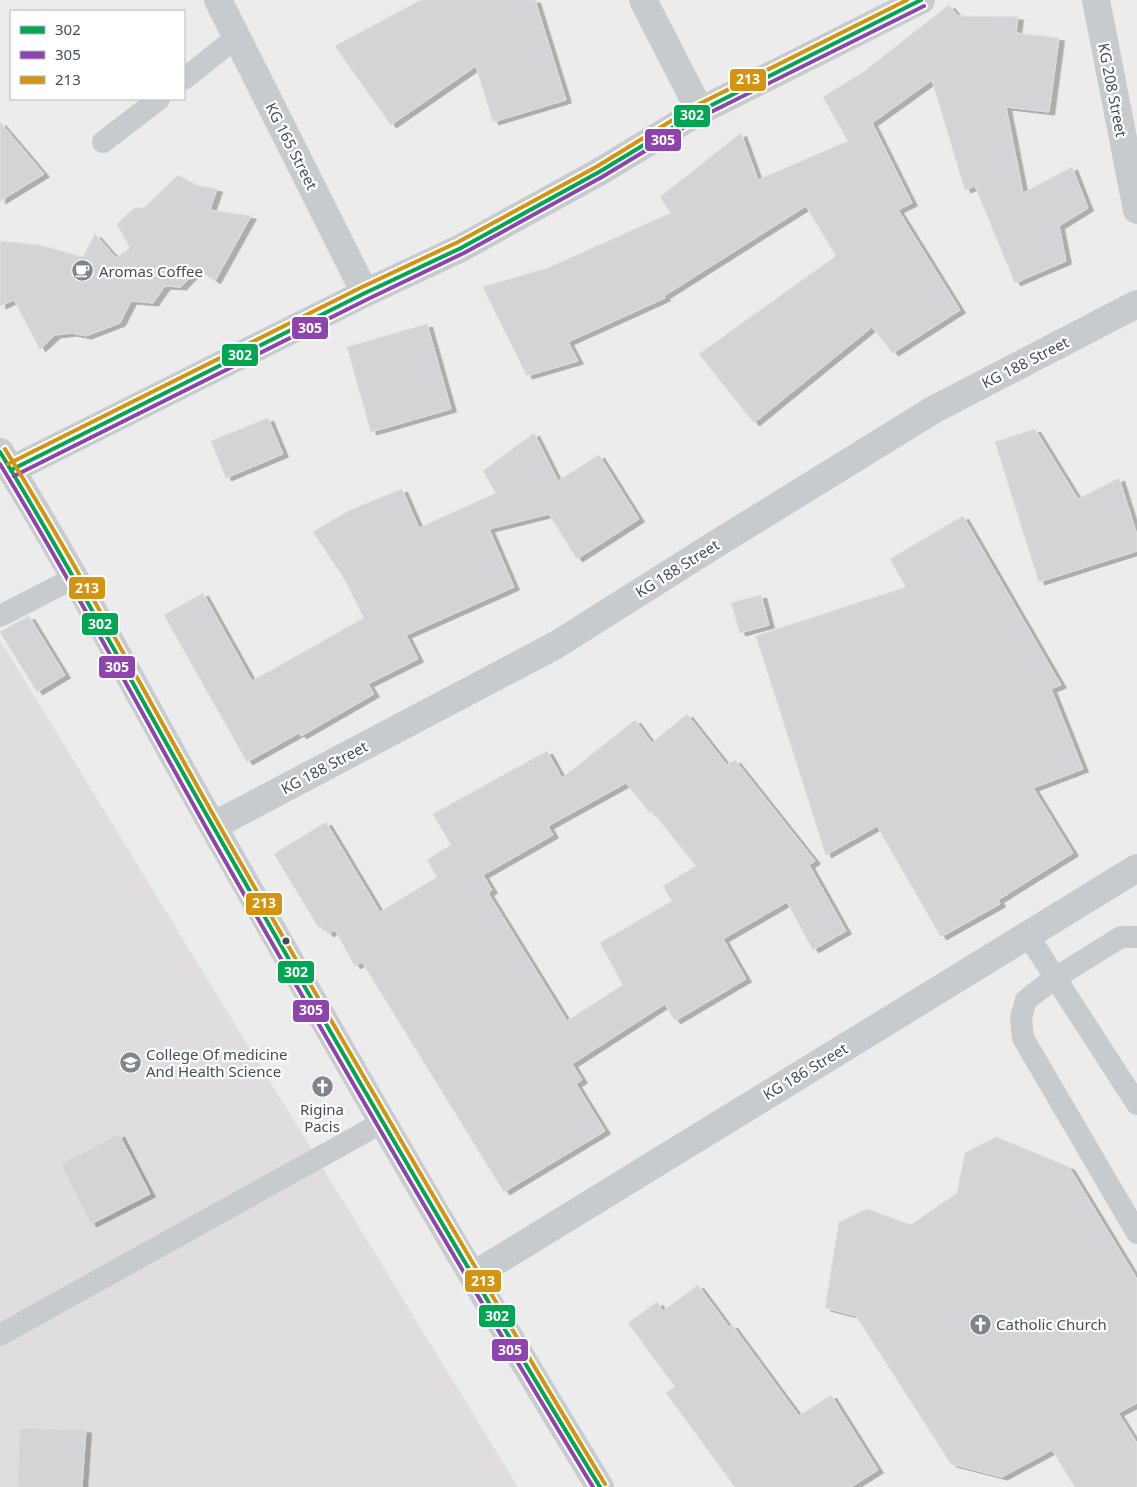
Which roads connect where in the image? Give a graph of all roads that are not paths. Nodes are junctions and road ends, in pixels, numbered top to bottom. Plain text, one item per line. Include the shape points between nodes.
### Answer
1 (218, 0) edge
2 (643, 0) edge
3 (921, 0) edge
4 (1096, 0) edge
5 (237, 37) junction
6 (185, 78) edge
7 (157, 100) edge
8 (700, 111) junction
9 (103, 142) dead end
10 (1137, 210) edge
11 (366, 293) junction
12 (1137, 304) edge
13 (6, 461) edge
14 (74, 578) junction
15 (0, 616) edge
16 (213, 826) junction
17 (1137, 868) edge
18 (1027, 934) junction
19 (1137, 937) edge
20 (1055, 978) junction
21 (1137, 1104) edge
22 (383, 1122) junction
23 (1137, 1233) edge
24 (474, 1275) junction
25 (0, 1335) edge
26 (600, 1487) edge

1 - 5 street, KG 165 Street
2 - 8 street
3 - 8 street
4 - 10 street, KG 208 Street
5 - 6 lane
5 - 11 street, KG 165 Street
7 - 9 lane
8 - 11 street via 599,172 461,248
11 - 13 street
12 - 16 street, KG 188 Street via 933,410 556,645
13 - 14 main road
14 - 15 lane
14 - 16 main road
16 - 22 main road
17 - 18 street, KG 186 Street
18 - 20 lane
18 - 24 street, KG 186 Street
19 - 20 lane via 1121,937
20 - 21 lane
20 - 23 lane via 1026,1000 1021,1018 1023,1038
22 - 24 main road
22 - 25 lane
24 - 26 main road

